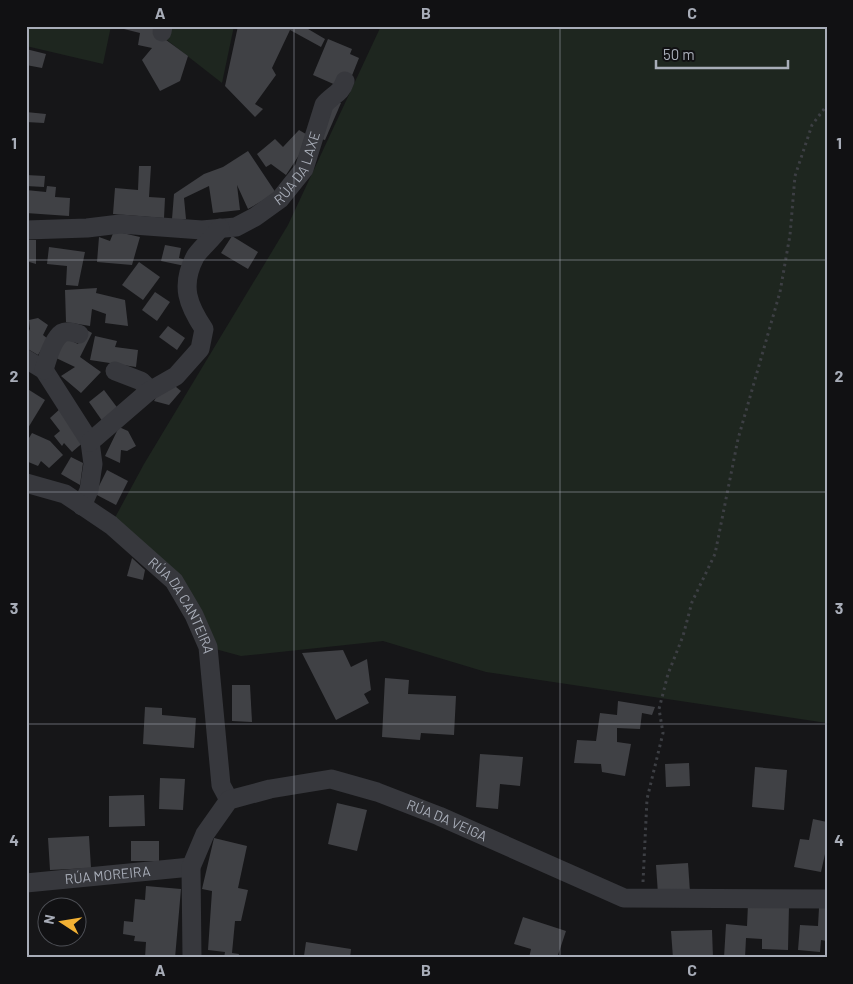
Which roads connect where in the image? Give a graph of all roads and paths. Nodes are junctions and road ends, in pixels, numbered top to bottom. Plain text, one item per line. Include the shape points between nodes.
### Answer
1 (345, 81) dead end
2 (827, 105) edge
3 (220, 228) junction
4 (26, 230) edge
5 (79, 334) dead end
6 (26, 359) edge
7 (44, 370) junction
8 (114, 371) dead end
9 (148, 392) junction
10 (90, 442) junction
11 (26, 483) edge
12 (82, 506) junction
13 (230, 800) junction
14 (191, 867) junction
15 (26, 882) edge
16 (642, 898) junction
17 (827, 899) edge
18 (192, 958) edge

1 - 3 street, RÚA DA LAXE via 338,94 324,105 304,169 280,199 236,227
2 - 16 path via 812,125 795,176 790,236 780,292 738,439 715,554 692,602 659,709 664,733 647,799
3 - 4 street, RÚA DA LAXE via 202,230 120,224
3 - 9 street via 195,256 186,288 190,308 204,329 200,349 176,376
5 - 7 street via 61,333
6 - 7 street
7 - 10 street
8 - 9 street via 141,382
9 - 10 street
10 - 12 street via 93,464 89,490
11 - 12 street, RÚA DA CANTEIRA via 64,494
12 - 13 street, RÚA DA CANTEIRA via 128,538 174,581 194,614 208,647 221,784
13 - 14 street via 205,834
13 - 16 street, RÚA DA VEIGA via 270,789 332,779 439,816 624,898
14 - 15 street, RÚA MOREIRA
14 - 18 street
16 - 17 street, RÚA DA VEIGA

